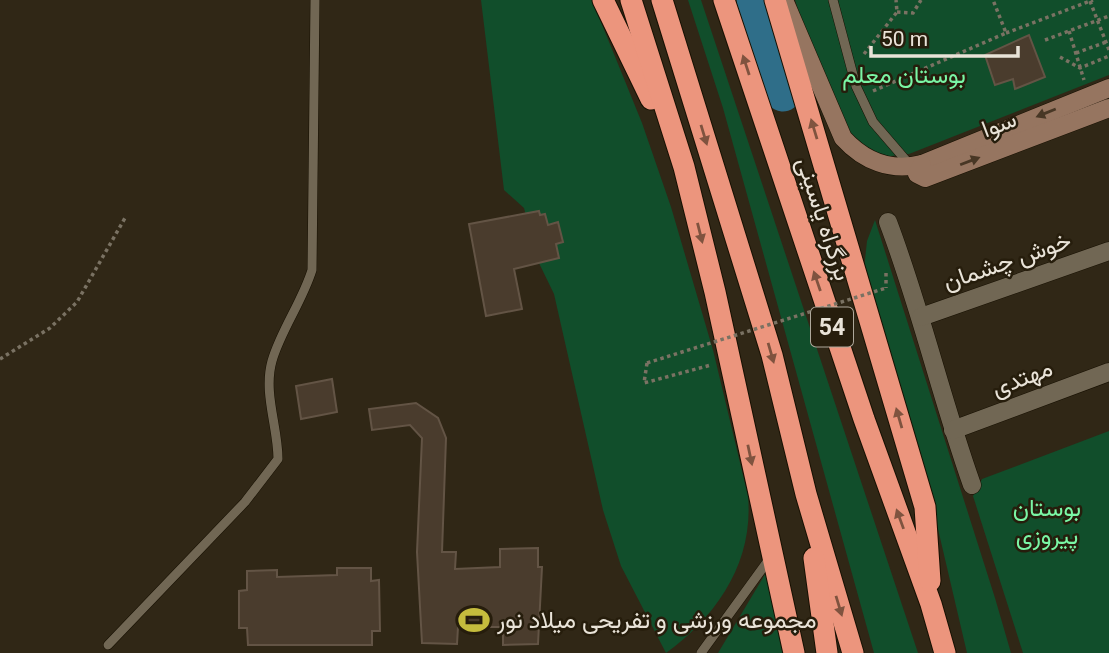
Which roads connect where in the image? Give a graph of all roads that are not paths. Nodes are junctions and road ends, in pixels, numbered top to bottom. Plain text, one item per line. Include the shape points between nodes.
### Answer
1 (316, 0) edge
2 (603, 0) edge
3 (631, 0) edge
4 (662, 0) edge
5 (724, 0) edge
6 (775, 0) edge
7 (784, 0) edge
8 (833, 0) edge
9 (1109, 88) edge
10 (1109, 108) edge
11 (917, 166) junction
12 (684, 167) junction
13 (888, 222) dead end
14 (1109, 251) edge
15 (921, 317) junction
16 (1109, 372) edge
17 (953, 430) junction
18 (972, 485) dead end
19 (806, 494) junction
20 (771, 557) junction
21 (931, 604) junction
22 (108, 645) dead end
23 (701, 653) edge
24 (794, 653) edge
25 (827, 653) edge
26 (853, 653) edge
27 (945, 653) edge

1 - 22 lane via 312,270 272,360 271,408 278,459 245,502
2 - 12 highway
3 - 12 highway
4 -> 19 highway via 772,355
21 -> 5 highway, بزرگراه یاسینی / 54
21 -> 6 highway via 925,507
7 - 11 main road, سوا via 843,138 866,158 889,166
8 - 11 lane via 856,86 873,122
9 -> 11 main road, سوا
11 -> 10 main road, سوا via 917,174 925,178
12 -> 20 highway
13 - 15 street
14 - 15 street, خوش چشمان
15 - 17 street
16 - 17 street, مهتدی
17 - 18 street
19 - 25 highway
19 -> 26 highway
20 - 23 lane
20 - 24 highway
21 - 27 highway, بزرگراه یاسینی / 54

